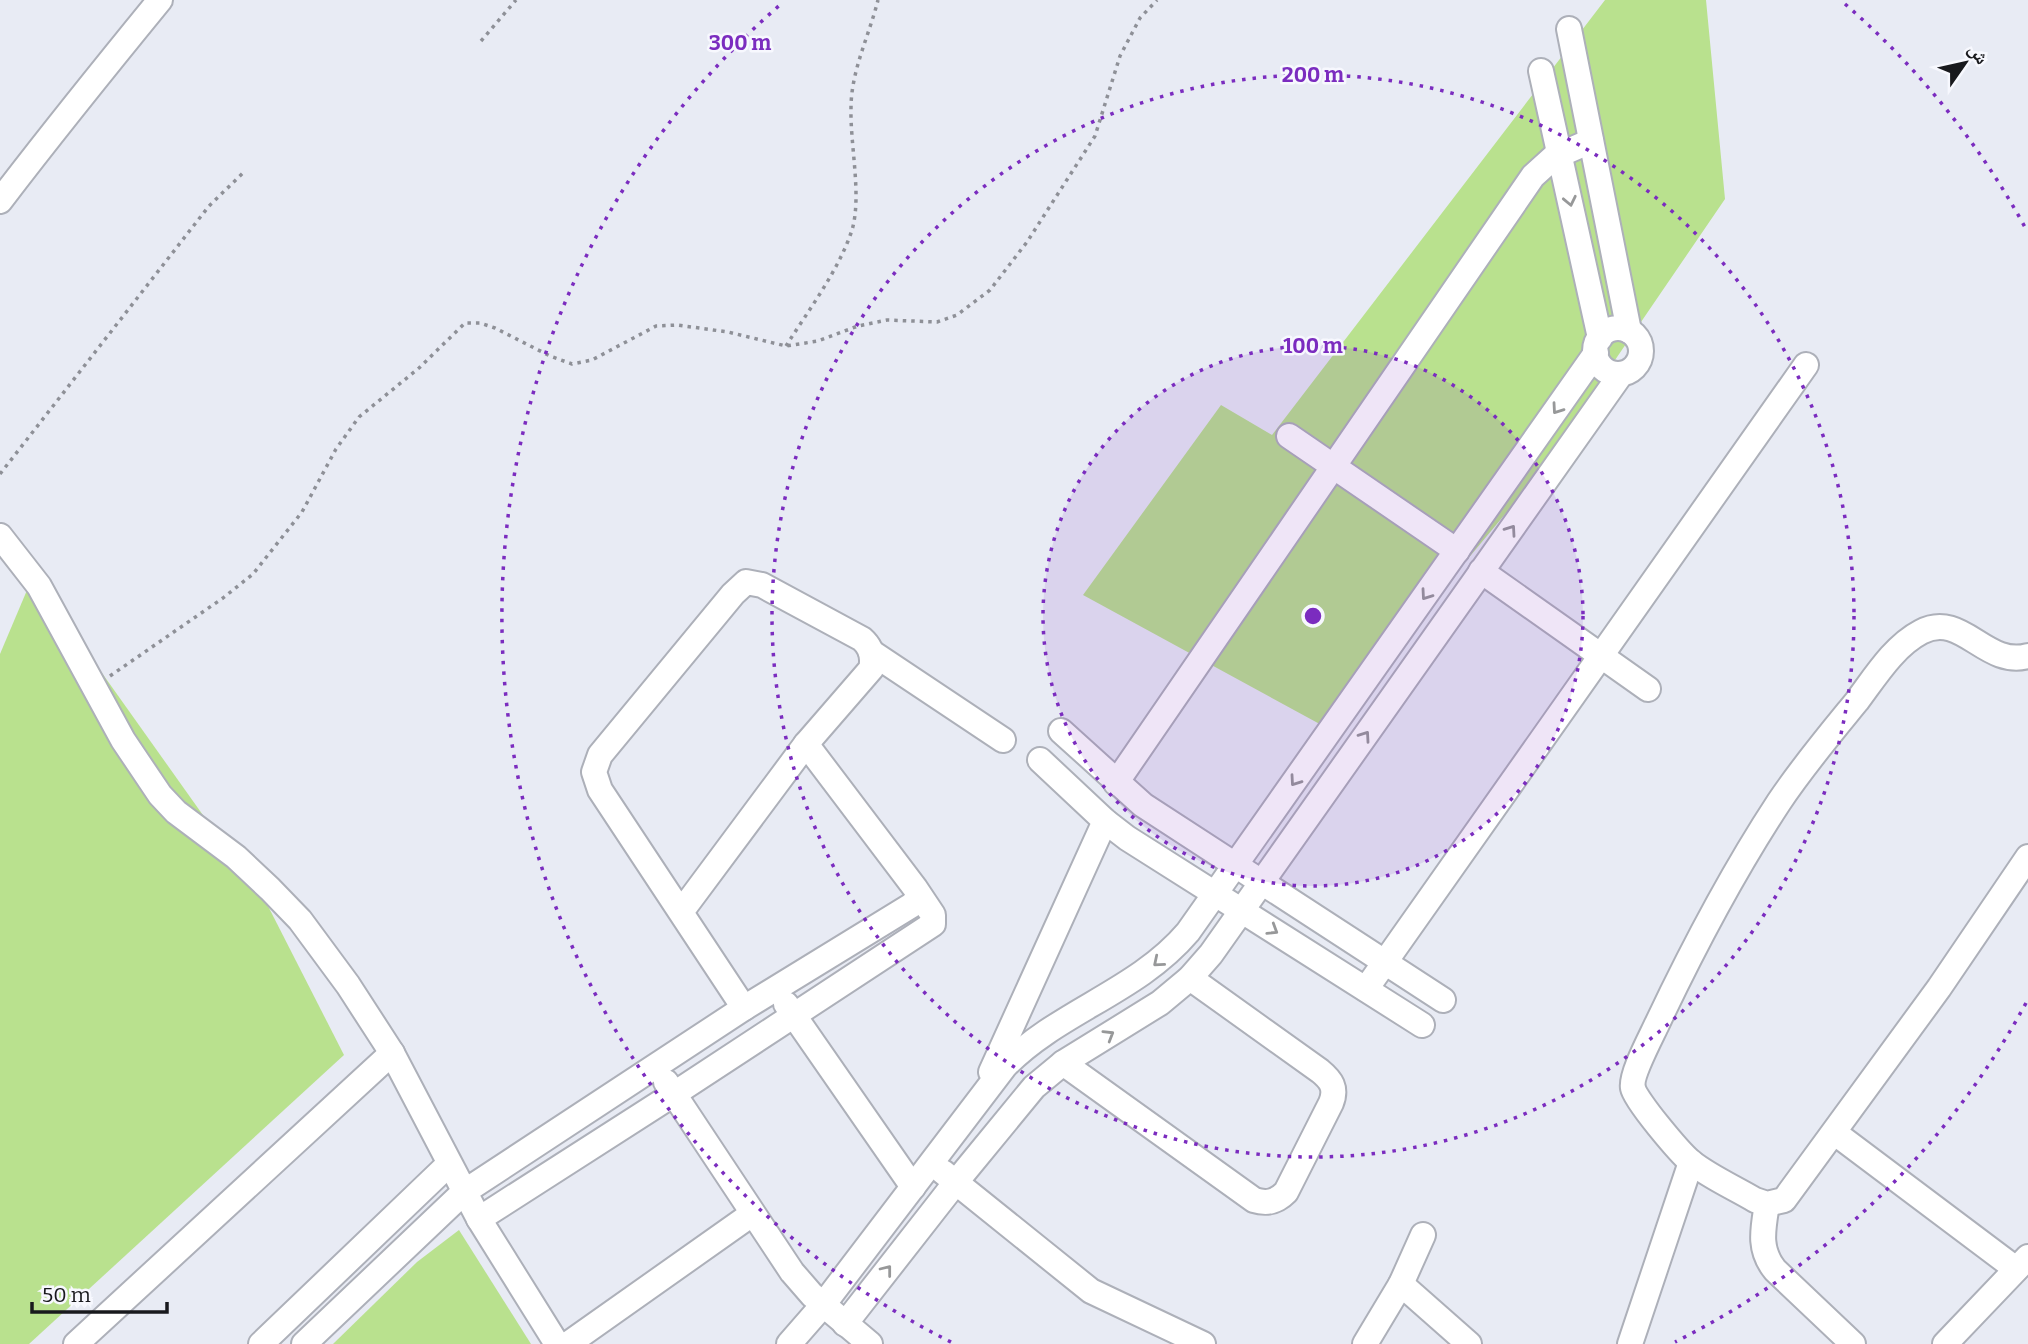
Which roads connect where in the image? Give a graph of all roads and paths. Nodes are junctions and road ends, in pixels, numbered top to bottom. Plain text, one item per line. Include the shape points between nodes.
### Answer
1 (160, 0) edge
2 (516, 0) edge
3 (878, 0) edge
4 (1157, 0) edge
5 (1569, 29) dead end
6 (481, 41) dead end
7 (1541, 71) dead end
8 (1584, 103) junction
9 (1550, 111) junction
10 (1591, 141) junction
11 (1559, 155) junction
12 (245, 171) dead end
13 (0, 201) edge
14 (1629, 331) junction
15 (786, 346) junction
16 (1598, 346) junction
17 (1806, 365) dead end
18 (1621, 374) junction
19 (1289, 436) dead end
20 (1333, 466) junction
21 (0, 474) edge
22 (0, 536) edge
23 (1457, 551) junction
24 (1481, 571) junction
25 (871, 652) junction
26 (1601, 656) junction
27 (2028, 656) edge
28 (94, 687) junction
29 (1648, 689) dead end
30 (1061, 731) dead end
31 (1003, 740) dead end
32 (806, 744) junction
33 (1041, 760) dead end
34 (1116, 783) junction
35 (1105, 821) junction
36 (2028, 857) edge
37 (1236, 864) junction
38 (1263, 881) junction
39 (1216, 893) junction
40 (919, 896) junction
41 (1242, 910) junction
42 (681, 912) junction
43 (897, 915) junction
44 (913, 938) junction
45 (1386, 962) junction
46 (1190, 978) junction
47 (776, 989) junction
48 (1366, 989) junction
49 (1443, 1000) dead end
50 (744, 1008) junction
51 (794, 1016) junction
52 (1422, 1025) dead end
53 (1056, 1028) junction
54 (1024, 1048) junction
55 (392, 1053) junction
56 (1060, 1066) junction
57 (655, 1067) junction
58 (674, 1094) junction
59 (979, 1098) junction
60 (1835, 1133) junction
61 (1691, 1162) junction
62 (932, 1163) junction
63 (449, 1164) junction
64 (956, 1182) junction
65 (913, 1187) junction
66 (464, 1192) junction
67 (1767, 1204) junction
68 (752, 1214) junction
69 (479, 1219) junction
70 (1423, 1235) dead end
71 (2022, 1263) edge
72 (1401, 1284) junction
73 (823, 1305) junction
74 (845, 1324) junction
75 (76, 1344) edge
76 (261, 1344) edge
77 (304, 1344) edge
78 (557, 1344) edge
79 (568, 1344) edge
80 (789, 1344) edge
81 (870, 1344) edge
82 (1203, 1344) edge
83 (1365, 1344) edge
84 (1469, 1344) edge
85 (1630, 1344) edge
86 (1853, 1344) edge
87 (1945, 1344) edge

1 - 13 street
2 - 6 path
3 - 15 path via 856,70 851,106 856,206 852,230
4 - 15 path via 1140,19 1120,56 1095,136 1027,242 990,290 957,315 937,322 887,320
5 - 8 street
7 - 9 street
8 - 9 street
8 - 10 street
9 - 11 street
10 - 11 street
10 - 14 street
11 -> 16 street
11 - 20 street via 1532,176
12 - 21 path via 209,206
14 - 16 street via 1613,329
14 - 18 street via 1642,351 1636,366
15 - 28 path via 728,332 656,326 592,360 572,364 495,328 465,323 359,417 302,512 253,574
16 - 18 street via 1598,360 1607,371
16 -> 23 street
17 - 26 street
24 -> 18 street
19 - 20 street
20 - 23 street
20 - 34 street
22 - 28 street via 39,586
23 -> 37 street
24 - 26 street
38 -> 24 street
25 - 31 street
25 - 32 street via 869,672
25 - 42 street via 862,639 762,585 746,582 600,755 594,772 600,789
26 - 29 street
26 - 45 street
27 - 61 street via 1994,654 1948,627 1923,630 1891,657 1780,801 1685,966 1632,1082 1636,1097
28 - 55 street via 160,795 282,901 326,954
30 - 34 street
32 - 40 street
32 - 42 street
33 - 35 street
34 - 37 street via 1157,815
35 - 39 street
35 - 59 street
36 - 60 street
37 - 38 street
37 - 39 street
38 - 41 street
38 - 45 street
39 - 41 street
39 -> 53 street via 1188,932 1154,966
40 - 43 street
40 - 44 street via 934,921
41 - 46 street
41 -> 48 street
42 - 50 street
43 - 44 street
43 - 47 street
44 - 51 street
45 - 48 street
45 - 49 street
56 -> 46 street via 1160,1003
46 - 56 street via 1333,1084 1332,1102 1279,1198 1254,1200
47 - 50 street
47 - 51 street
48 - 52 street
50 - 57 street
51 - 58 street
51 - 65 street
53 - 54 street
53 - 56 street
54 - 56 street
54 - 59 street
55 - 63 street
55 - 75 street
56 - 64 street
57 - 58 street
57 - 66 street
58 - 68 street
58 - 69 street
59 - 62 street
60 - 67 street via 1784,1200
60 - 71 street
61 - 67 street
61 - 85 street
62 - 64 street
62 - 65 street
63 - 66 street
63 - 76 street
74 -> 64 street
64 - 82 street via 1091,1291
65 - 73 street
66 - 69 street
66 - 77 street
67 - 86 street via 1761,1238 1766,1259
68 - 73 street via 792,1272
68 - 79 street
69 - 78 street
70 - 72 street
71 - 87 street
72 - 83 street
72 - 84 street
73 - 74 street
73 - 80 street
74 - 81 street

